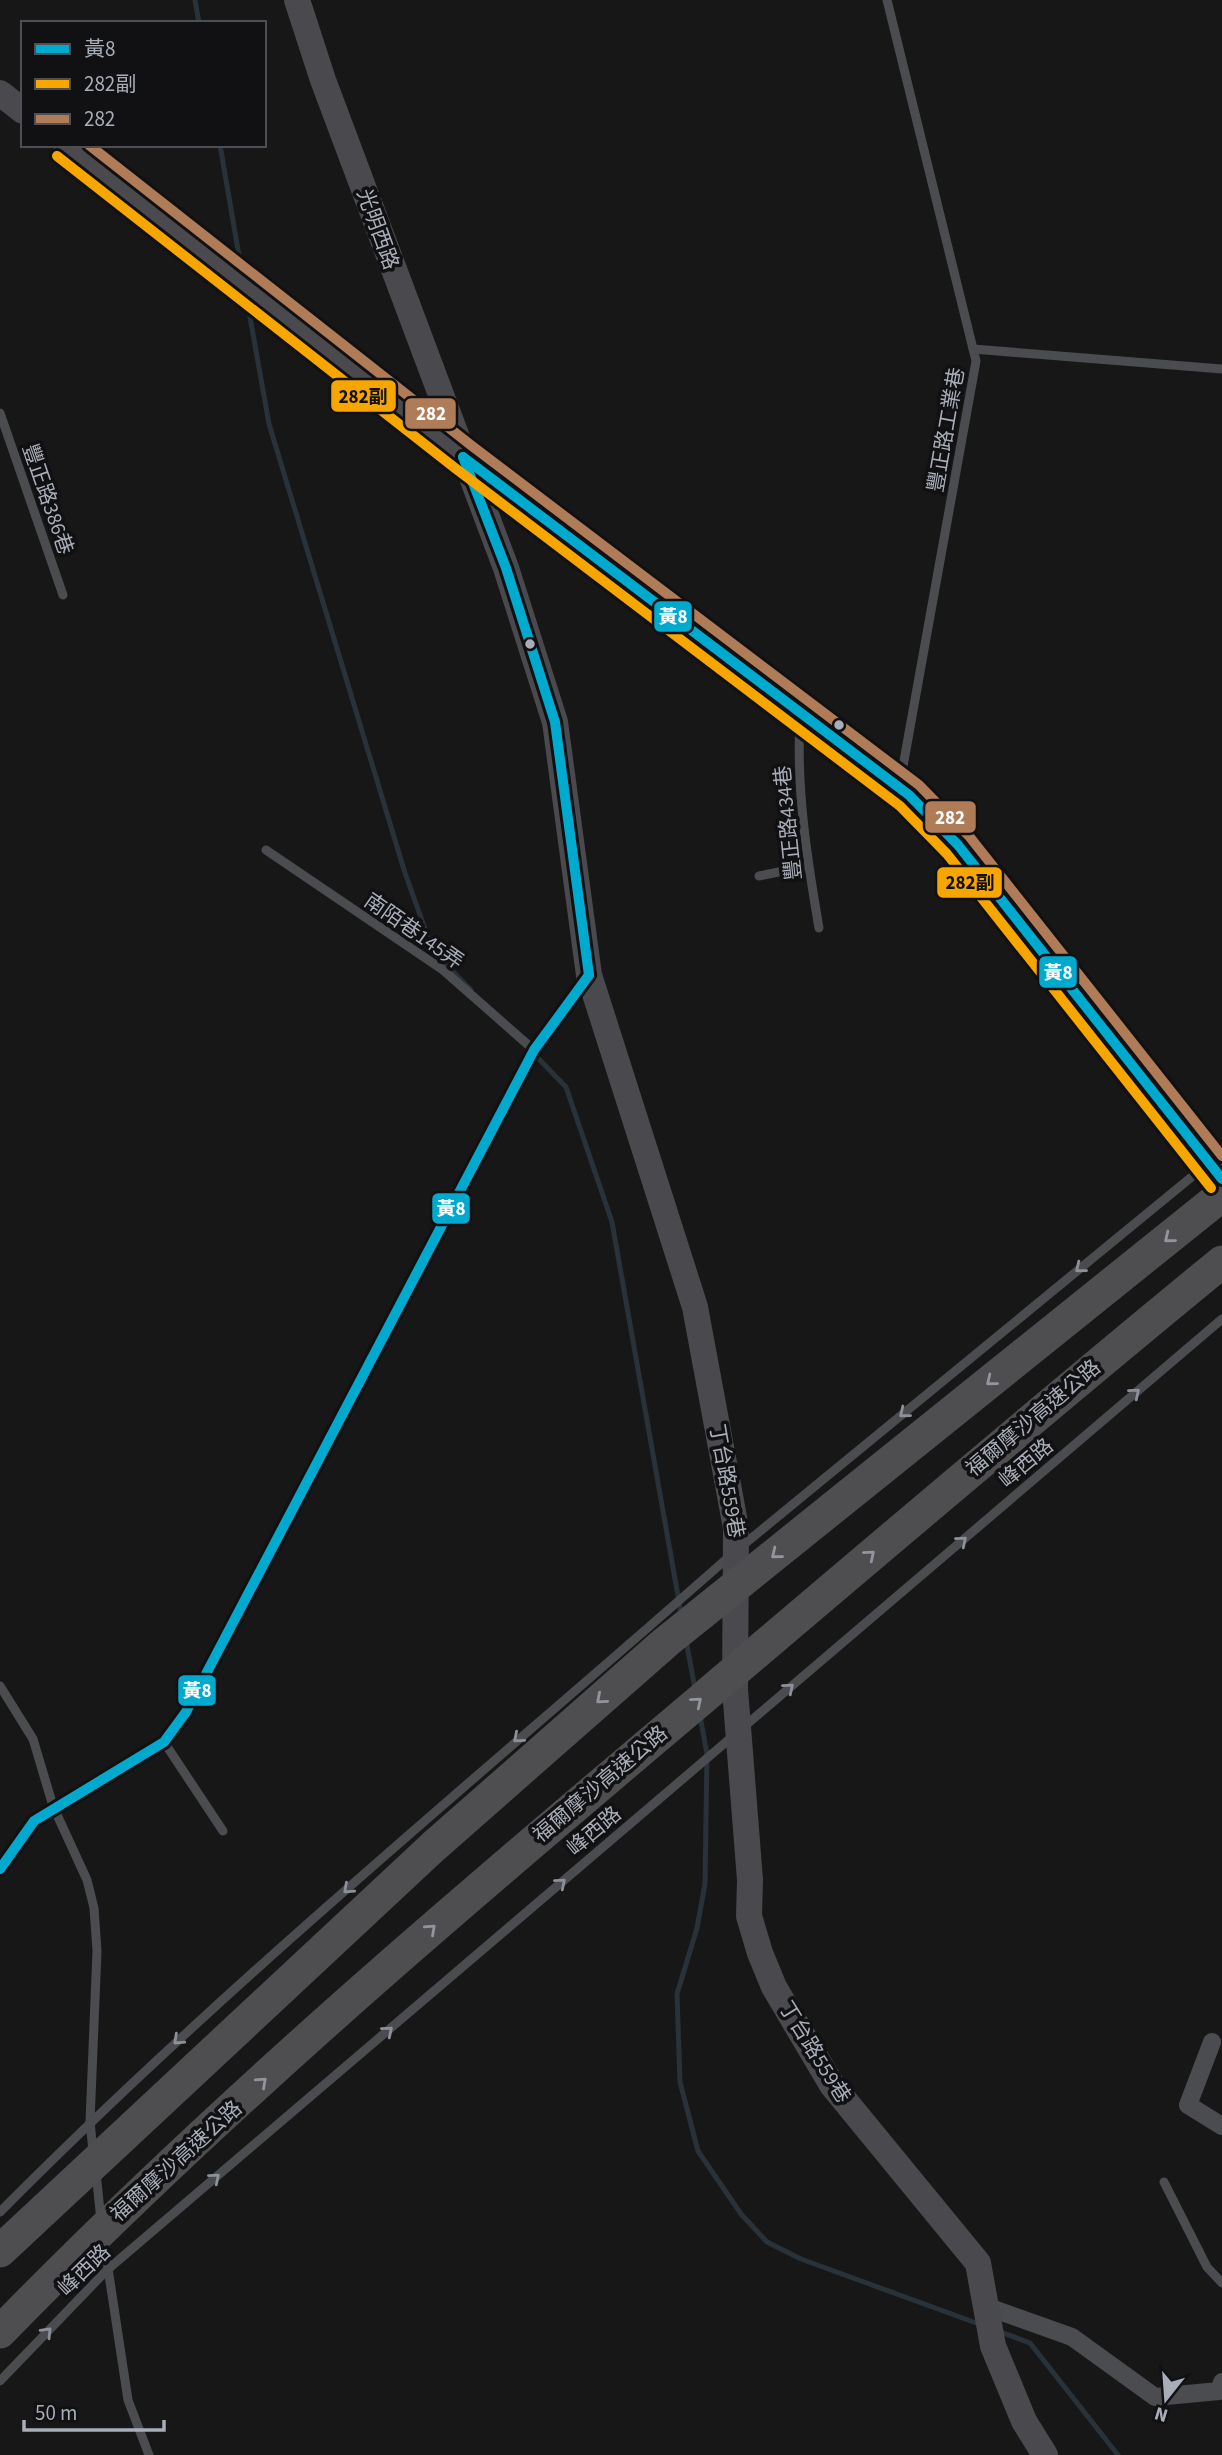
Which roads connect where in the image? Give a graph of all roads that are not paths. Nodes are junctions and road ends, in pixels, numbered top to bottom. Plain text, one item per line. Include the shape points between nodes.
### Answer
1 (297, 0) edge
2 (887, 0) edge
3 (0, 93) edge
4 (21, 109) edge
5 (69, 147) edge
6 (973, 349) junction
7 (1222, 369) edge
8 (0, 413) edge
9 (463, 457) junction
10 (63, 595) dead end
11 (800, 713) junction
12 (900, 788) junction
13 (266, 850) dead end
14 (808, 866) junction
15 (759, 876) dead end
16 (819, 928) dead end
17 (589, 975) junction
18 (534, 1050) junction
19 (1218, 1165) edge
20 (1222, 1195) edge
21 (1222, 1262) edge
22 (1222, 1319) edge
23 (738, 1549) junction
24 (0, 1685) edge
25 (740, 1730) junction
26 (164, 1742) junction
27 (53, 1806) junction
28 (223, 1831) dead end
29 (0, 1869) edge
30 (1212, 2042) dead end
31 (90, 2122) junction
32 (1222, 2126) edge
33 (1164, 2182) dead end
34 (0, 2212) edge
35 (0, 2251) edge
36 (107, 2270) junction
37 (1222, 2283) edge
38 (989, 2311) junction
39 (0, 2332) edge
40 (0, 2381) edge
41 (1222, 2382) edge
42 (149, 2455) edge
43 (1045, 2455) edge

1 - 9 street, 光明西路
2 - 6 lane, 豐正路工業巷
3 - 4 street
5 - 9 street
6 - 7 lane
6 - 12 lane, 豐正路工業巷 via 976,361
8 - 10 lane, 豐正路386巷
9 - 11 street
9 - 17 street, 丁台路559巷 via 506,568 555,722
11 - 12 street
11 - 14 lane, 豐正路434巷 via 797,766
12 - 19 street via 958,845
13 - 18 lane, 南陌巷145弄 via 443,971
14 - 15 lane
14 - 16 lane, 豐正路434巷
17 - 18 lane
17 - 23 street, 丁台路559巷 via 695,1307
18 - 26 lane via 186,1712
19 -> 23 lane
20 -> 35 highway, bridge via 656,1650 434,1846
39 -> 21 highway, 福爾摩沙高速公路, bridge via 108,2223 480,1885
25 -> 22 lane, 峰西路
23 - 25 street, 丁台路559巷 via 735,1689
23 -> 31 lane via 482,1768
24 - 27 lane via 33,1739
36 -> 25 lane, 峰西路
25 - 38 street, 丁台路559巷 via 749,1916 774,1987 832,2085 978,2263
26 - 27 lane
26 - 28 lane
27 - 29 lane via 34,1821
27 - 31 lane via 87,1880 94,1908 97,1951
30 - 32 street via 1188,2105
31 - 34 lane
31 - 36 lane
33 - 37 lane via 1207,2267
40 -> 36 lane, 峰西路
36 - 42 lane via 128,2400
38 - 41 street via 1073,2336 1155,2397 1219,2390
38 - 43 street, 丁台路559巷 via 993,2342 1024,2421

